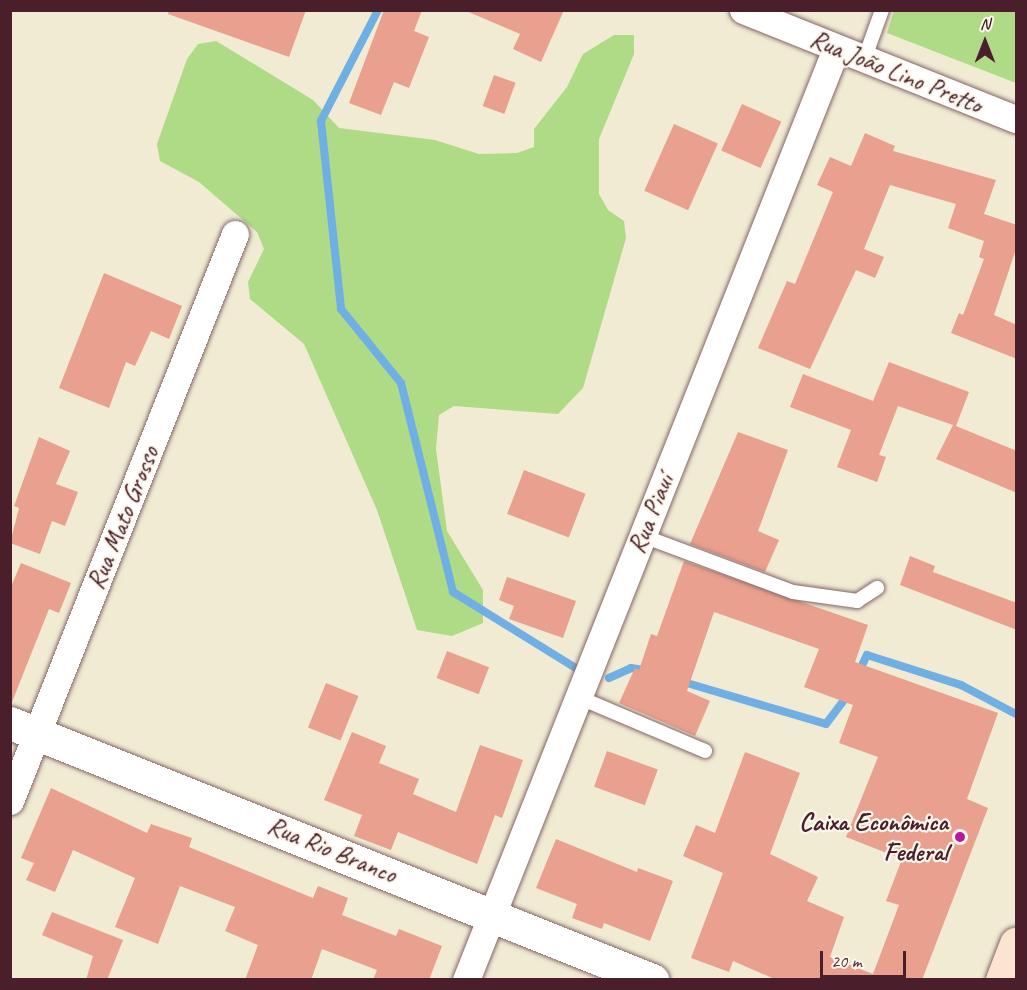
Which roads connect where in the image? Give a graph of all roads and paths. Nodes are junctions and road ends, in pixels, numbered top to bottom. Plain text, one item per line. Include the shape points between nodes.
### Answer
1 (743, 10) edge
2 (882, 10) edge
3 (836, 49) junction
4 (864, 60) junction
5 (1017, 119) edge
6 (235, 234) dead end
7 (642, 536) junction
8 (877, 588) dead end
9 (578, 697) junction
10 (24, 729) edge
11 (705, 751) dead end
12 (10, 801) edge
13 (492, 914) junction
14 (1017, 944) edge
15 (466, 980) edge
16 (652, 980) edge
17 (1002, 980) edge

1 - 3 street, Rua João Lino Pretto
2 - 4 lane
3 - 4 street, Rua João Lino Pretto
3 - 7 street, Rua Piauí
4 - 5 street, Rua João Lino Pretto
6 - 10 street, Rua Mato Grosso
7 - 8 lane via 793,592 856,601
7 - 9 street, Rua Piauí
9 - 11 lane
9 - 13 street, Rua Piauí
10 - 12 street, Rua Mato Grosso
10 - 13 street, Rua Rio Branco
13 - 15 street, Rua Piauí
13 - 16 street, Rua Rio Branco
14 - 17 main road

